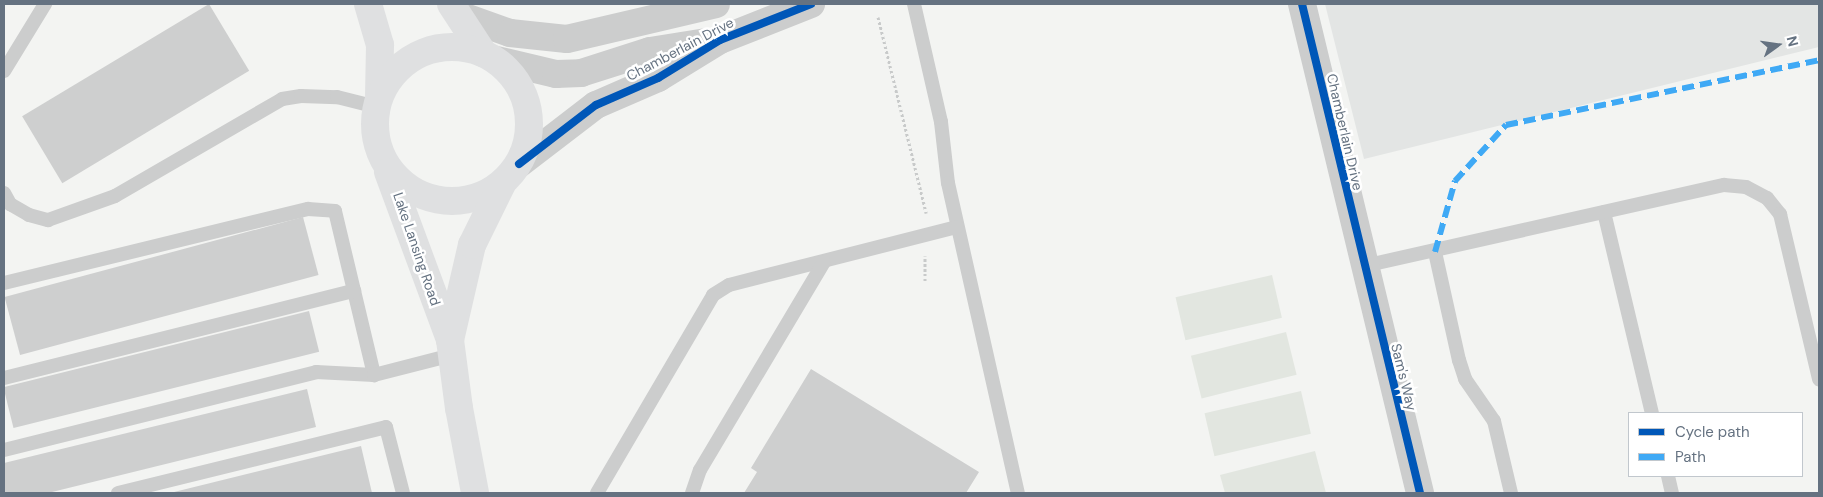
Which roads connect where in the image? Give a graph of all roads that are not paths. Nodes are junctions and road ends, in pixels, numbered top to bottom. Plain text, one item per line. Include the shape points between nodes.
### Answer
1 (45, 4) edge
2 (368, 4) edge
3 (716, 4) edge
4 (811, 4) edge
5 (914, 4) edge
6 (1302, 4) edge
7 (457, 10) edge
8 (720, 40) junction
9 (490, 56) junction
10 (4, 71) edge
11 (378, 102) junction
12 (383, 159) junction
13 (510, 174) junction
14 (4, 193) edge
15 (1604, 212) junction
16 (957, 227) junction
17 (1435, 252) junction
18 (824, 262) junction
19 (1364, 266) junction
20 (4, 283) edge
21 (354, 290) junction
22 (451, 348) junction
23 (374, 375) junction
24 (4, 378) edge
25 (1819, 379) edge
26 (1652, 412) edge
27 (4, 450) edge
28 (1668, 477) edge
29 (118, 493) edge
30 (403, 493) edge
31 (475, 493) edge
32 (597, 493) edge
33 (692, 493) edge
34 (1018, 493) edge
35 (1420, 493) edge
36 (1511, 493) edge
37 (1672, 493) edge

1 - 10 lane
2 - 11 main road via 380,45
3 - 7 street via 568,39 510,33
4 - 8 street, Chamberlain Drive
5 - 16 lane via 941,122
6 - 19 street, Chamberlain Drive
7 - 9 main road
8 - 9 street, Chamberlain Drive via 650,51 581,73 556,74
8 - 13 street, Chamberlain Drive via 658,78 584,112
9 - 11 main road via 462,47 424,53 396,70
9 - 13 main road via 516,79 527,104 528,139
11 - 12 main road via 376,136
11 - 14 lane via 337,97 282,99 115,196 48,220 29,215 10,204
12 - 13 main road via 407,185 439,199 472,198
12 - 22 main road, Lake Lansing Road via 410,225 424,275
13 - 22 main road, Lake Lansing Road via 472,245
15 - 17 lane
15 - 25 lane via 1724,185 1746,187 1767,198 1780,214
15 - 26 lane
16 - 18 lane
16 - 34 lane
17 - 19 lane
17 - 36 lane via 1459,360 1465,379 1494,421
18 - 32 lane via 729,285 713,295
18 - 33 lane via 700,470
19 - 35 street, Sam's Way
20 - 21 lane via 308,209 335,211
21 - 23 lane
21 - 24 lane
22 - 23 lane
22 - 31 main road, Lake Lansing Road
23 - 27 lane via 316,372
28 - 37 lane
29 - 30 lane via 386,426

